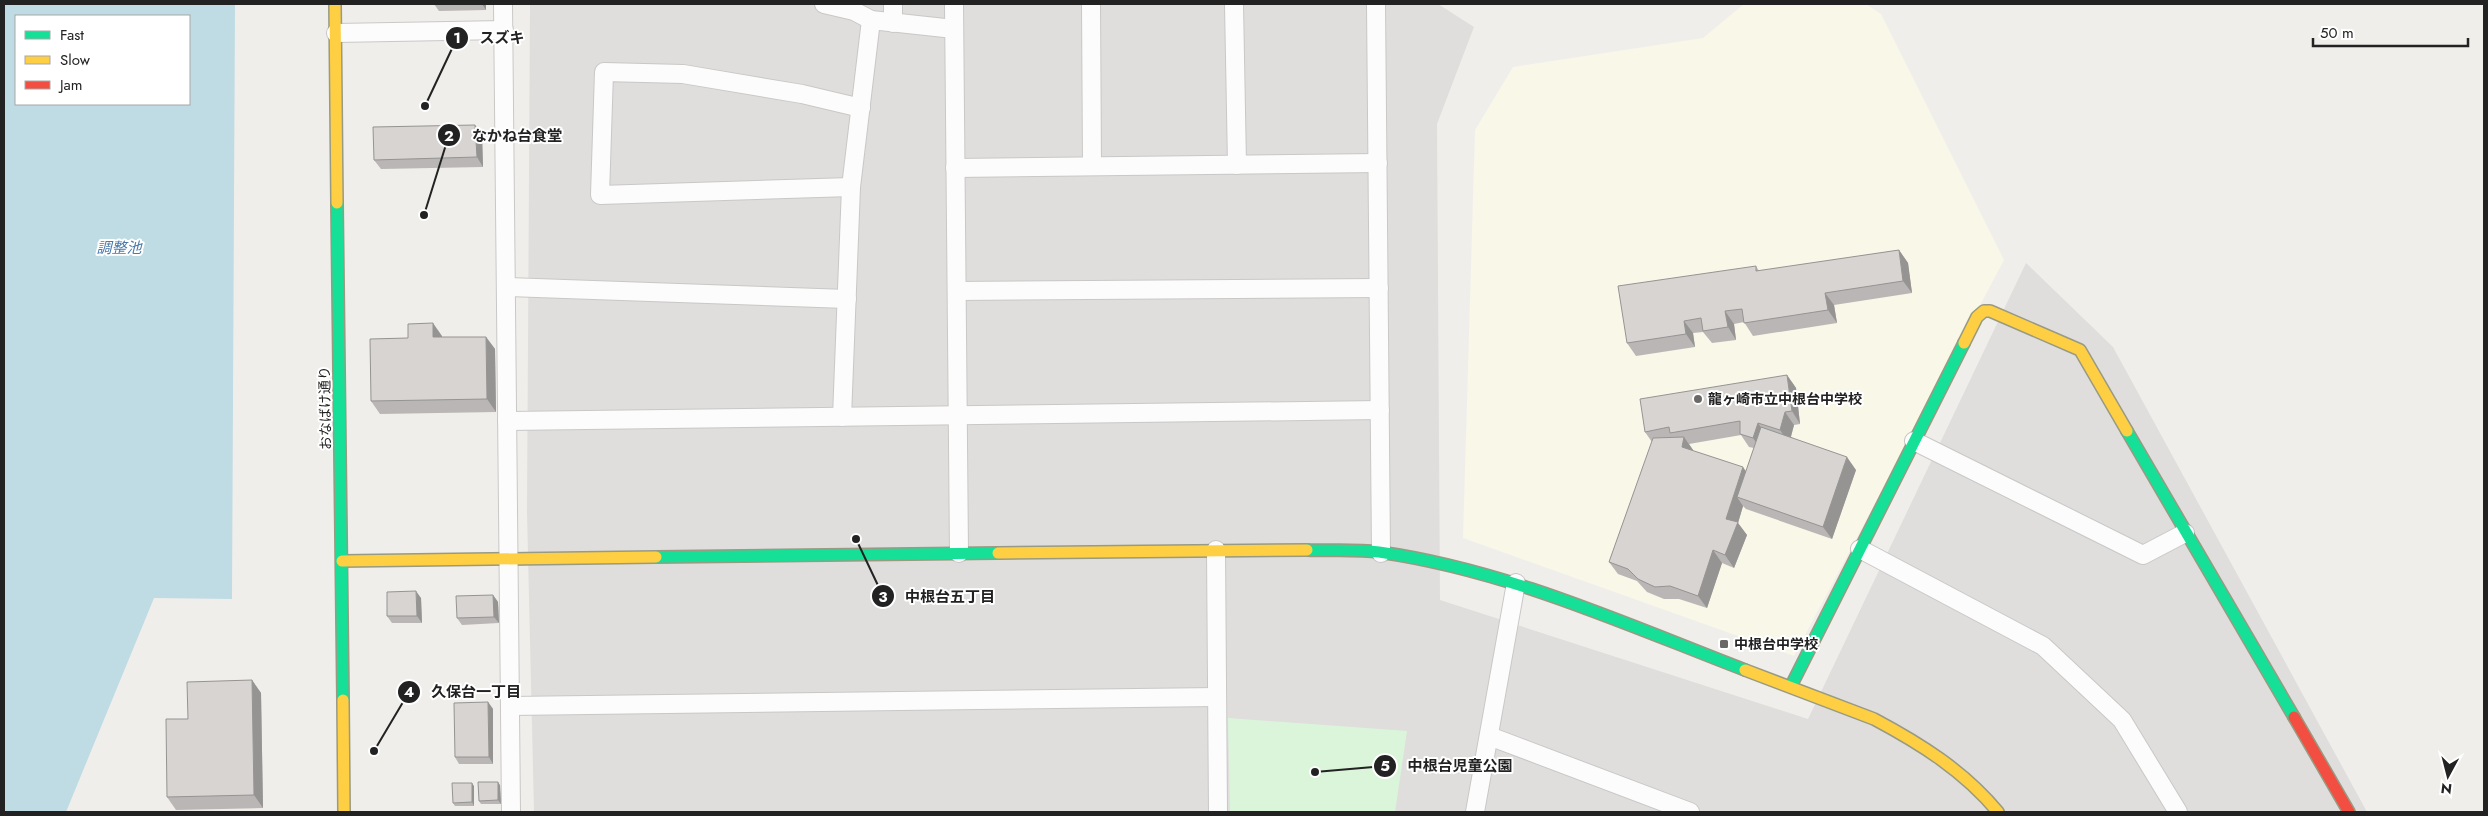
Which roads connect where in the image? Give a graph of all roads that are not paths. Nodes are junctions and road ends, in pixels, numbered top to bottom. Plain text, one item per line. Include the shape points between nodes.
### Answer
1 (335, 4) edge
2 (503, 4) edge
3 (824, 4) edge
4 (893, 4) edge
5 (954, 4) edge
6 (1092, 4) edge
7 (1234, 4) edge
8 (1376, 4) edge
9 (871, 20) junction
10 (893, 23) junction
11 (954, 29) junction
12 (504, 30) junction
13 (336, 33) junction
14 (860, 108) junction
15 (1378, 163) junction
16 (1237, 165) junction
17 (1092, 166) junction
18 (955, 168) junction
19 (850, 187) junction
20 (506, 287) junction
21 (1379, 288) junction
22 (956, 291) junction
23 (847, 300) junction
24 (1380, 410) junction
25 (958, 415) junction
26 (842, 416) junction
27 (507, 421) junction
28 (1914, 441) junction
29 (2185, 533) junction
30 (1216, 550) junction
31 (1860, 550) junction
32 (959, 553) junction
33 (1381, 553) junction
34 (508, 558) junction
35 (342, 561) junction
36 (1516, 583) junction
37 (1791, 686) junction
38 (1217, 697) junction
39 (510, 706) junction
40 (1489, 736) junction
41 (344, 812) edge
42 (511, 812) edge
43 (1218, 812) edge
44 (1475, 812) edge
45 (1690, 812) edge
46 (1998, 812) edge
47 (2178, 812) edge
48 (2350, 812) edge

1 - 13 street, おなばけ通り
2 - 12 street
3 - 9 street via 854,11
4 - 10 street
5 - 11 street
6 - 17 street
7 - 16 street
8 - 15 street
9 - 10 street
9 - 14 street
10 - 11 street
11 - 18 street
12 - 13 street
12 - 20 street
13 - 35 street, おなばけ通り
14 - 19 street
14 - 19 street via 802,94 683,74 604,72 600,194
15 - 16 street
15 - 21 street
16 - 17 street
17 - 18 street
18 - 22 street
19 - 23 street
20 - 23 street
20 - 27 street
21 - 22 street
21 - 24 street
22 - 25 street
23 - 26 street
24 - 25 street
24 - 33 street
25 - 26 street
25 - 32 street
26 - 27 street
27 - 34 street
28 - 29 street via 2143,555
28 - 29 street via 1977,317 1984,311 1990,311 2080,350
28 - 31 street
29 - 48 street
30 - 32 street
30 - 33 street
30 - 38 street
31 - 37 street
31 - 47 street via 2043,646 2122,720
32 - 34 street
33 - 36 street via 1451,565
34 - 35 street
34 - 39 street
35 - 41 street, おなばけ通り
36 - 37 street
36 - 40 street
37 - 46 street via 1874,719 1907,736 1942,760
38 - 39 street
38 - 43 street
39 - 42 street
40 - 44 street
40 - 45 street

